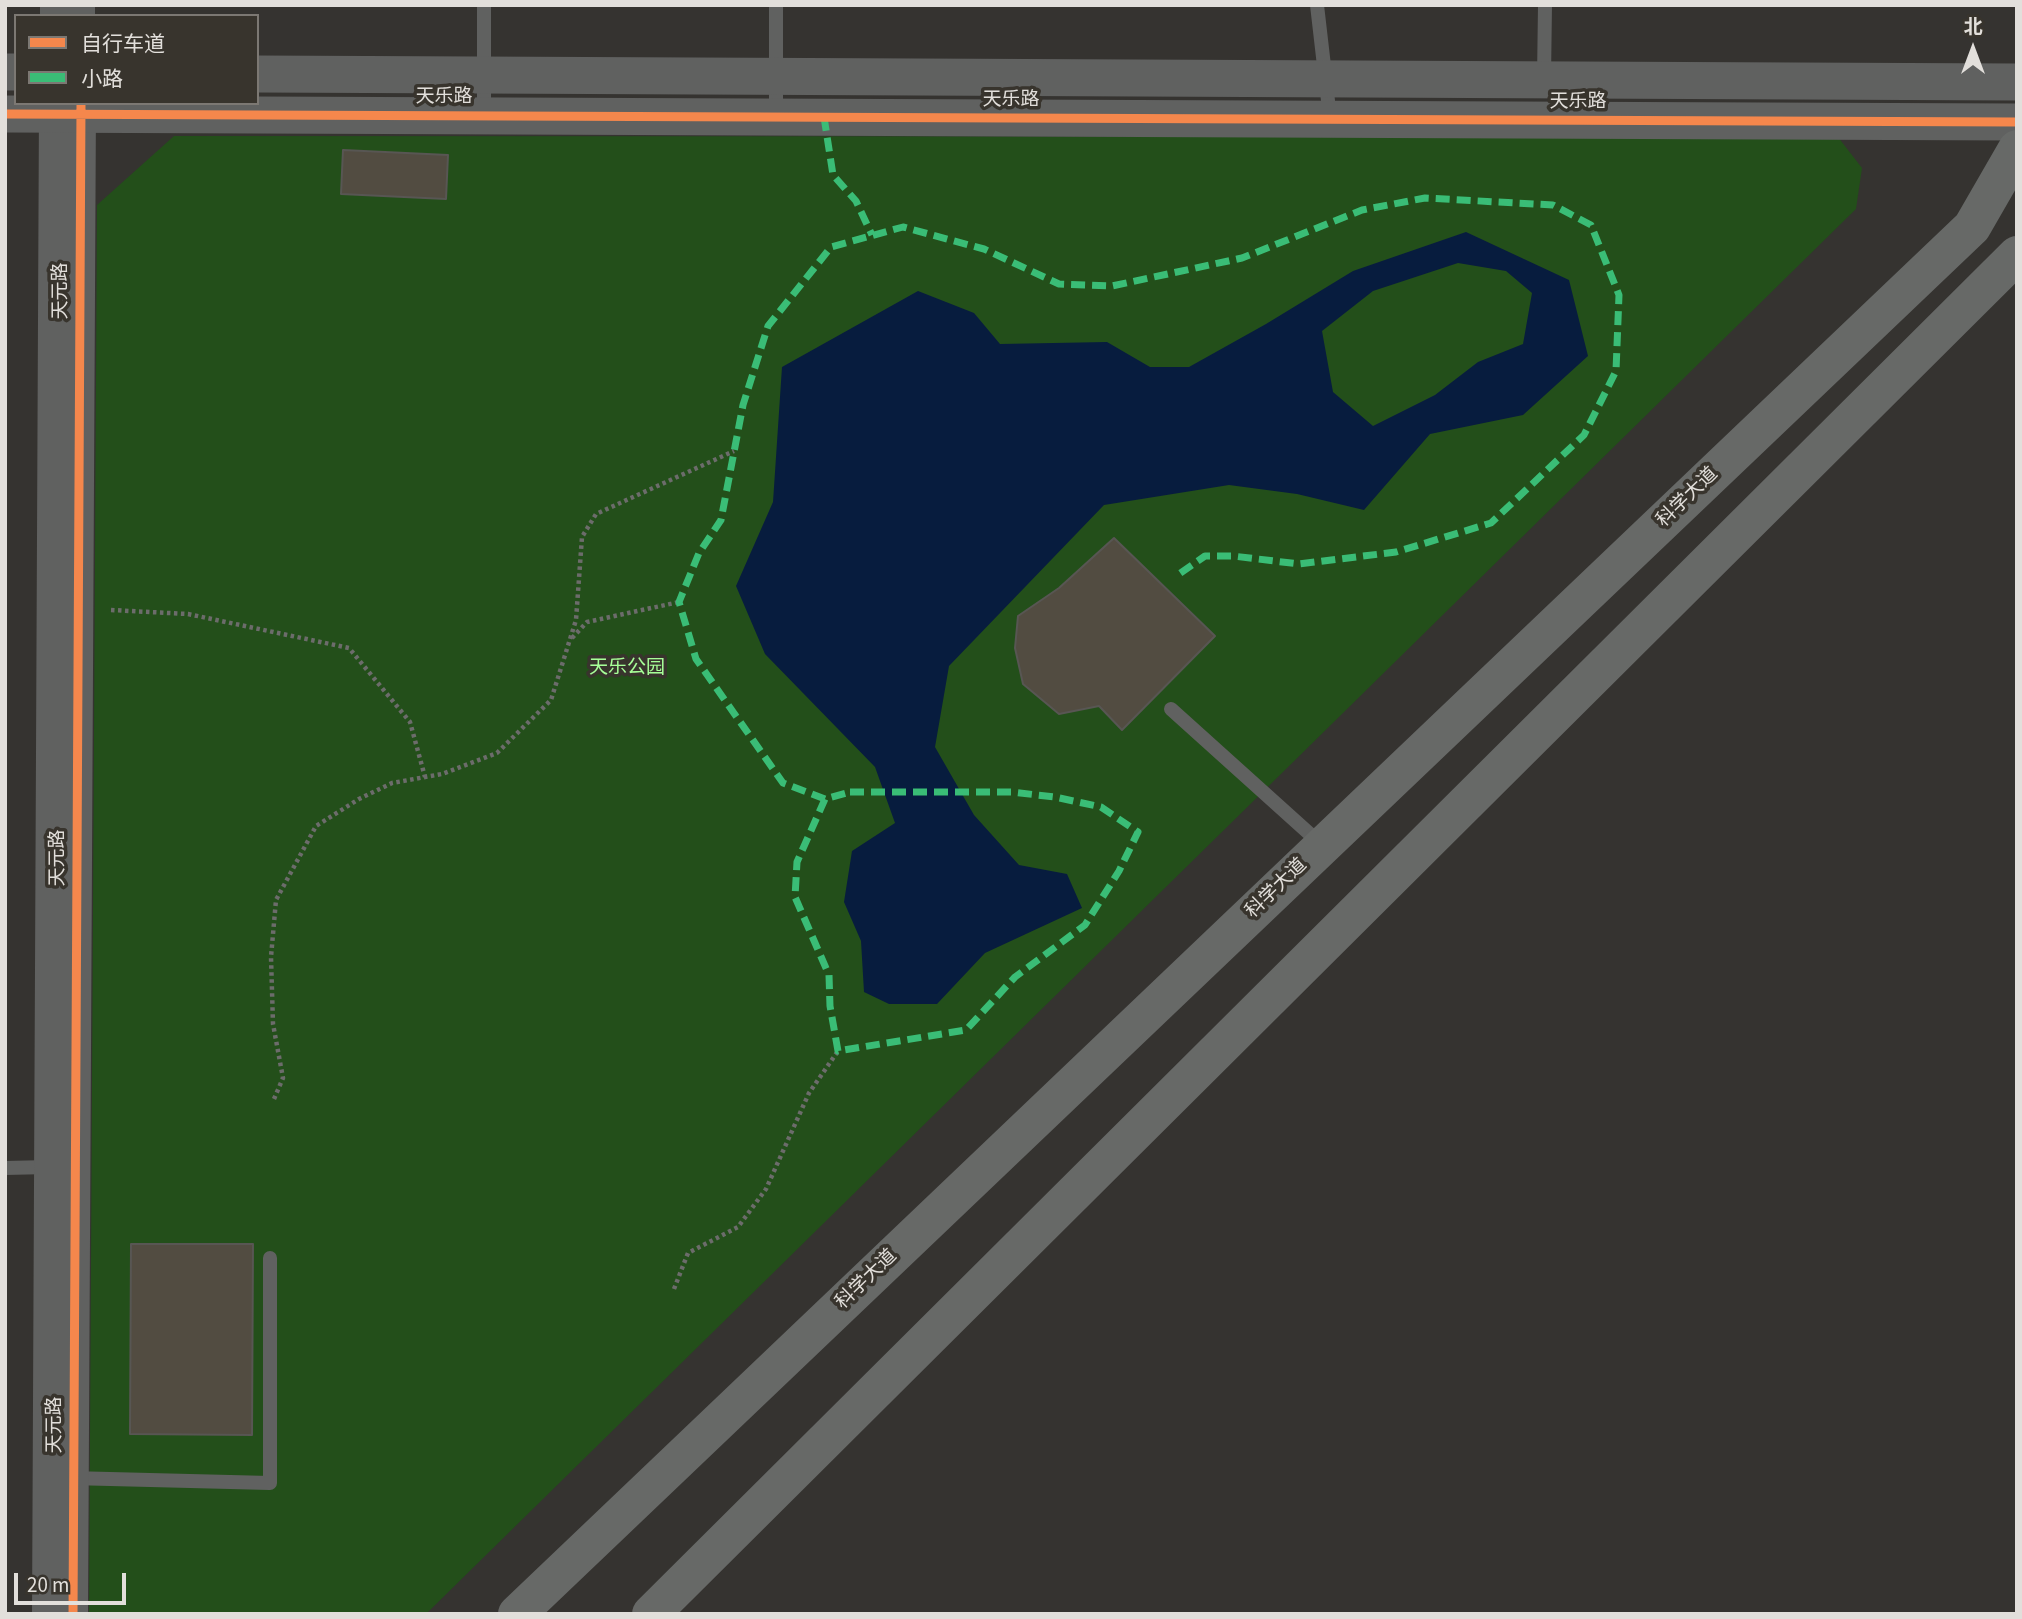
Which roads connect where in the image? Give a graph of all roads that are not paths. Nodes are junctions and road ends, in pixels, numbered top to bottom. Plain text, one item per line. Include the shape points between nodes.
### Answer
1 (484, 5) edge
2 (776, 5) edge
3 (1317, 5) edge
4 (1545, 5) edge
5 (259, 74) edge
6 (485, 75) junction
7 (775, 77) junction
8 (1326, 79) junction
9 (1544, 80) junction
10 (2017, 82) edge
11 (67, 109) edge
12 (5, 114) edge
13 (484, 116) junction
14 (776, 117) junction
15 (1330, 119) junction
16 (2017, 122) edge
17 (2017, 149) edge
18 (2017, 255) edge
19 (1171, 709) dead end
20 (1323, 846) junction
21 (49, 1167) junction
22 (5, 1168) edge
23 (270, 1258) dead end
24 (60, 1478) junction
25 (47, 1614) edge
26 (73, 1614) edge
27 (517, 1614) edge
28 (651, 1614) edge

1 - 6 lane
2 - 7 lane
3 - 8 lane
4 - 9 lane
5 - 6 street, 天乐路
6 - 7 street, 天乐路
6 - 13 lane
7 - 8 street, 天乐路
7 - 14 lane
8 - 9 street, 天乐路
8 - 15 lane
9 - 10 street, 天乐路
11 - 12 street, 天乐路
11 - 13 street, 天乐路
11 - 21 street, 天元路
11 - 24 street, 天元路 via 78,609
13 - 14 street, 天乐路
14 - 15 street, 天乐路
15 - 16 street, 天乐路
17 - 20 main road, 科学大道 via 1972,227
18 - 28 main road
19 - 20 lane
20 - 27 main road, 科学大道
21 - 22 lane
21 - 24 street, 天元路
23 - 24 lane via 270,1483
24 - 25 street, 天元路
24 - 26 street, 天元路

